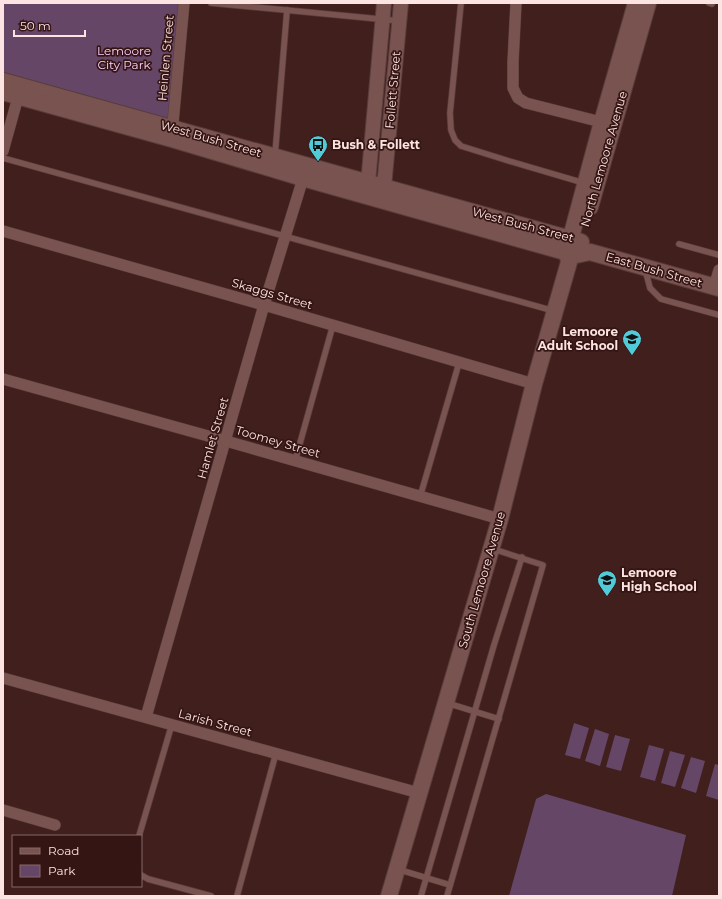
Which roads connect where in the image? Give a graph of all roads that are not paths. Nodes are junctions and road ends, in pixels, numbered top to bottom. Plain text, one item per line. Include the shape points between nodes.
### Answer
1 (184, 3) edge
2 (211, 3) edge
3 (384, 3) edge
4 (401, 3) edge
5 (461, 3) edge
6 (516, 3) edge
7 (636, 3) edge
8 (648, 3) edge
9 (287, 10) junction
10 (383, 19) junction
11 (400, 21) junction
12 (3, 81) edge
13 (20, 91) junction
14 (3, 92) edge
15 (608, 124) junction
16 (172, 133) junction
17 (3, 151) edge
18 (275, 157) junction
19 (3, 158) edge
20 (305, 172) junction
21 (591, 184) junction
22 (367, 189) junction
23 (382, 194) junction
24 (3, 231) edge
25 (285, 237) junction
26 (679, 244) dead end
27 (576, 250) junction
28 (719, 255) edge
29 (644, 267) junction
30 (719, 270) edge
31 (717, 287) edge
32 (264, 305) junction
33 (555, 312) junction
34 (719, 315) edge
35 (333, 325) junction
36 (459, 363) junction
37 (3, 379) edge
38 (534, 384) junction
39 (226, 441) junction
40 (294, 461) junction
41 (420, 497) junction
42 (500, 519) junction
43 (492, 548) junction
44 (522, 557) junction
45 (3, 678) edge
46 (446, 703) junction
47 (476, 712) junction
48 (146, 717) junction
49 (499, 719) junction
50 (172, 724) junction
51 (276, 753) junction
52 (419, 793) junction
53 (3, 810) edge
54 (55, 825) dead end
55 (139, 835) edge
56 (397, 869) junction
57 (142, 876) edge
58 (427, 878) junction
59 (450, 885) junction
60 (211, 896) edge
61 (237, 896) edge
62 (389, 896) edge
63 (421, 896) edge
64 (446, 896) edge

1 - 16 street, Heinlen Street
2 - 9 lane
3 - 10 street, Follett Street
4 - 11 street, Follett Street
5 - 21 lane via 450,113 451,130 455,140 461,146
6 - 15 street via 513,88 518,98 526,103
7 - 15 main road, North Lemoore Avenue
8 - 15 main road, North Lemoore Avenue
9 - 10 lane
9 - 18 lane
10 - 11 lane
10 - 22 street, Follett Street
11 - 23 street, Follett Street
12 - 13 main road, West Bush Street
13 - 14 main road, West Bush Street
13 - 16 main road, West Bush Street
13 - 17 street
15 - 21 main road, North Lemoore Avenue
16 - 18 main road, West Bush Street
16 - 20 main road, West Bush Street
18 - 20 main road, West Bush Street
19 - 25 lane
20 - 22 main road, West Bush Street
20 - 25 street, Hamlet Street
21 - 27 main road, North Lemoore Avenue
22 - 23 main road, West Bush Street
23 - 27 main road, West Bush Street
24 - 32 street, Skaggs Street
25 - 32 street, Hamlet Street
25 - 33 lane
26 - 28 lane
27 - 29 main road, East Bush Street
27 - 33 main road, South Lemoore Avenue
29 - 31 main road, East Bush Street
29 - 34 lane via 650,288 661,299
30 - 31 street
32 - 35 street, Skaggs Street
32 - 39 street, Hamlet Street
33 - 38 main road, South Lemoore Avenue
35 - 36 street, Skaggs Street
35 - 40 lane
36 - 38 street, Skaggs Street
36 - 41 lane
37 - 39 street, Toomey Street
38 - 42 main road, South Lemoore Avenue
39 - 40 street, Toomey Street
39 - 48 street, Hamlet Street
40 - 41 street, Toomey Street
41 - 42 street, Toomey Street
42 - 43 main road, South Lemoore Avenue
43 - 44 lane
43 - 46 main road, South Lemoore Avenue
44 - 47 lane
44 - 49 lane via 543,565
45 - 48 street, Larish Street
46 - 47 lane
46 - 52 main road, South Lemoore Avenue
47 - 49 lane
47 - 58 lane
48 - 50 street, Larish Street
49 - 59 lane
50 - 51 street, Larish Street
50 - 55 lane
51 - 52 street, Larish Street
51 - 61 lane
52 - 56 main road, South Lemoore Avenue
53 - 54 street
56 - 58 lane
56 - 62 main road, South Lemoore Avenue
57 - 60 lane
58 - 59 lane
58 - 63 lane
59 - 64 lane

